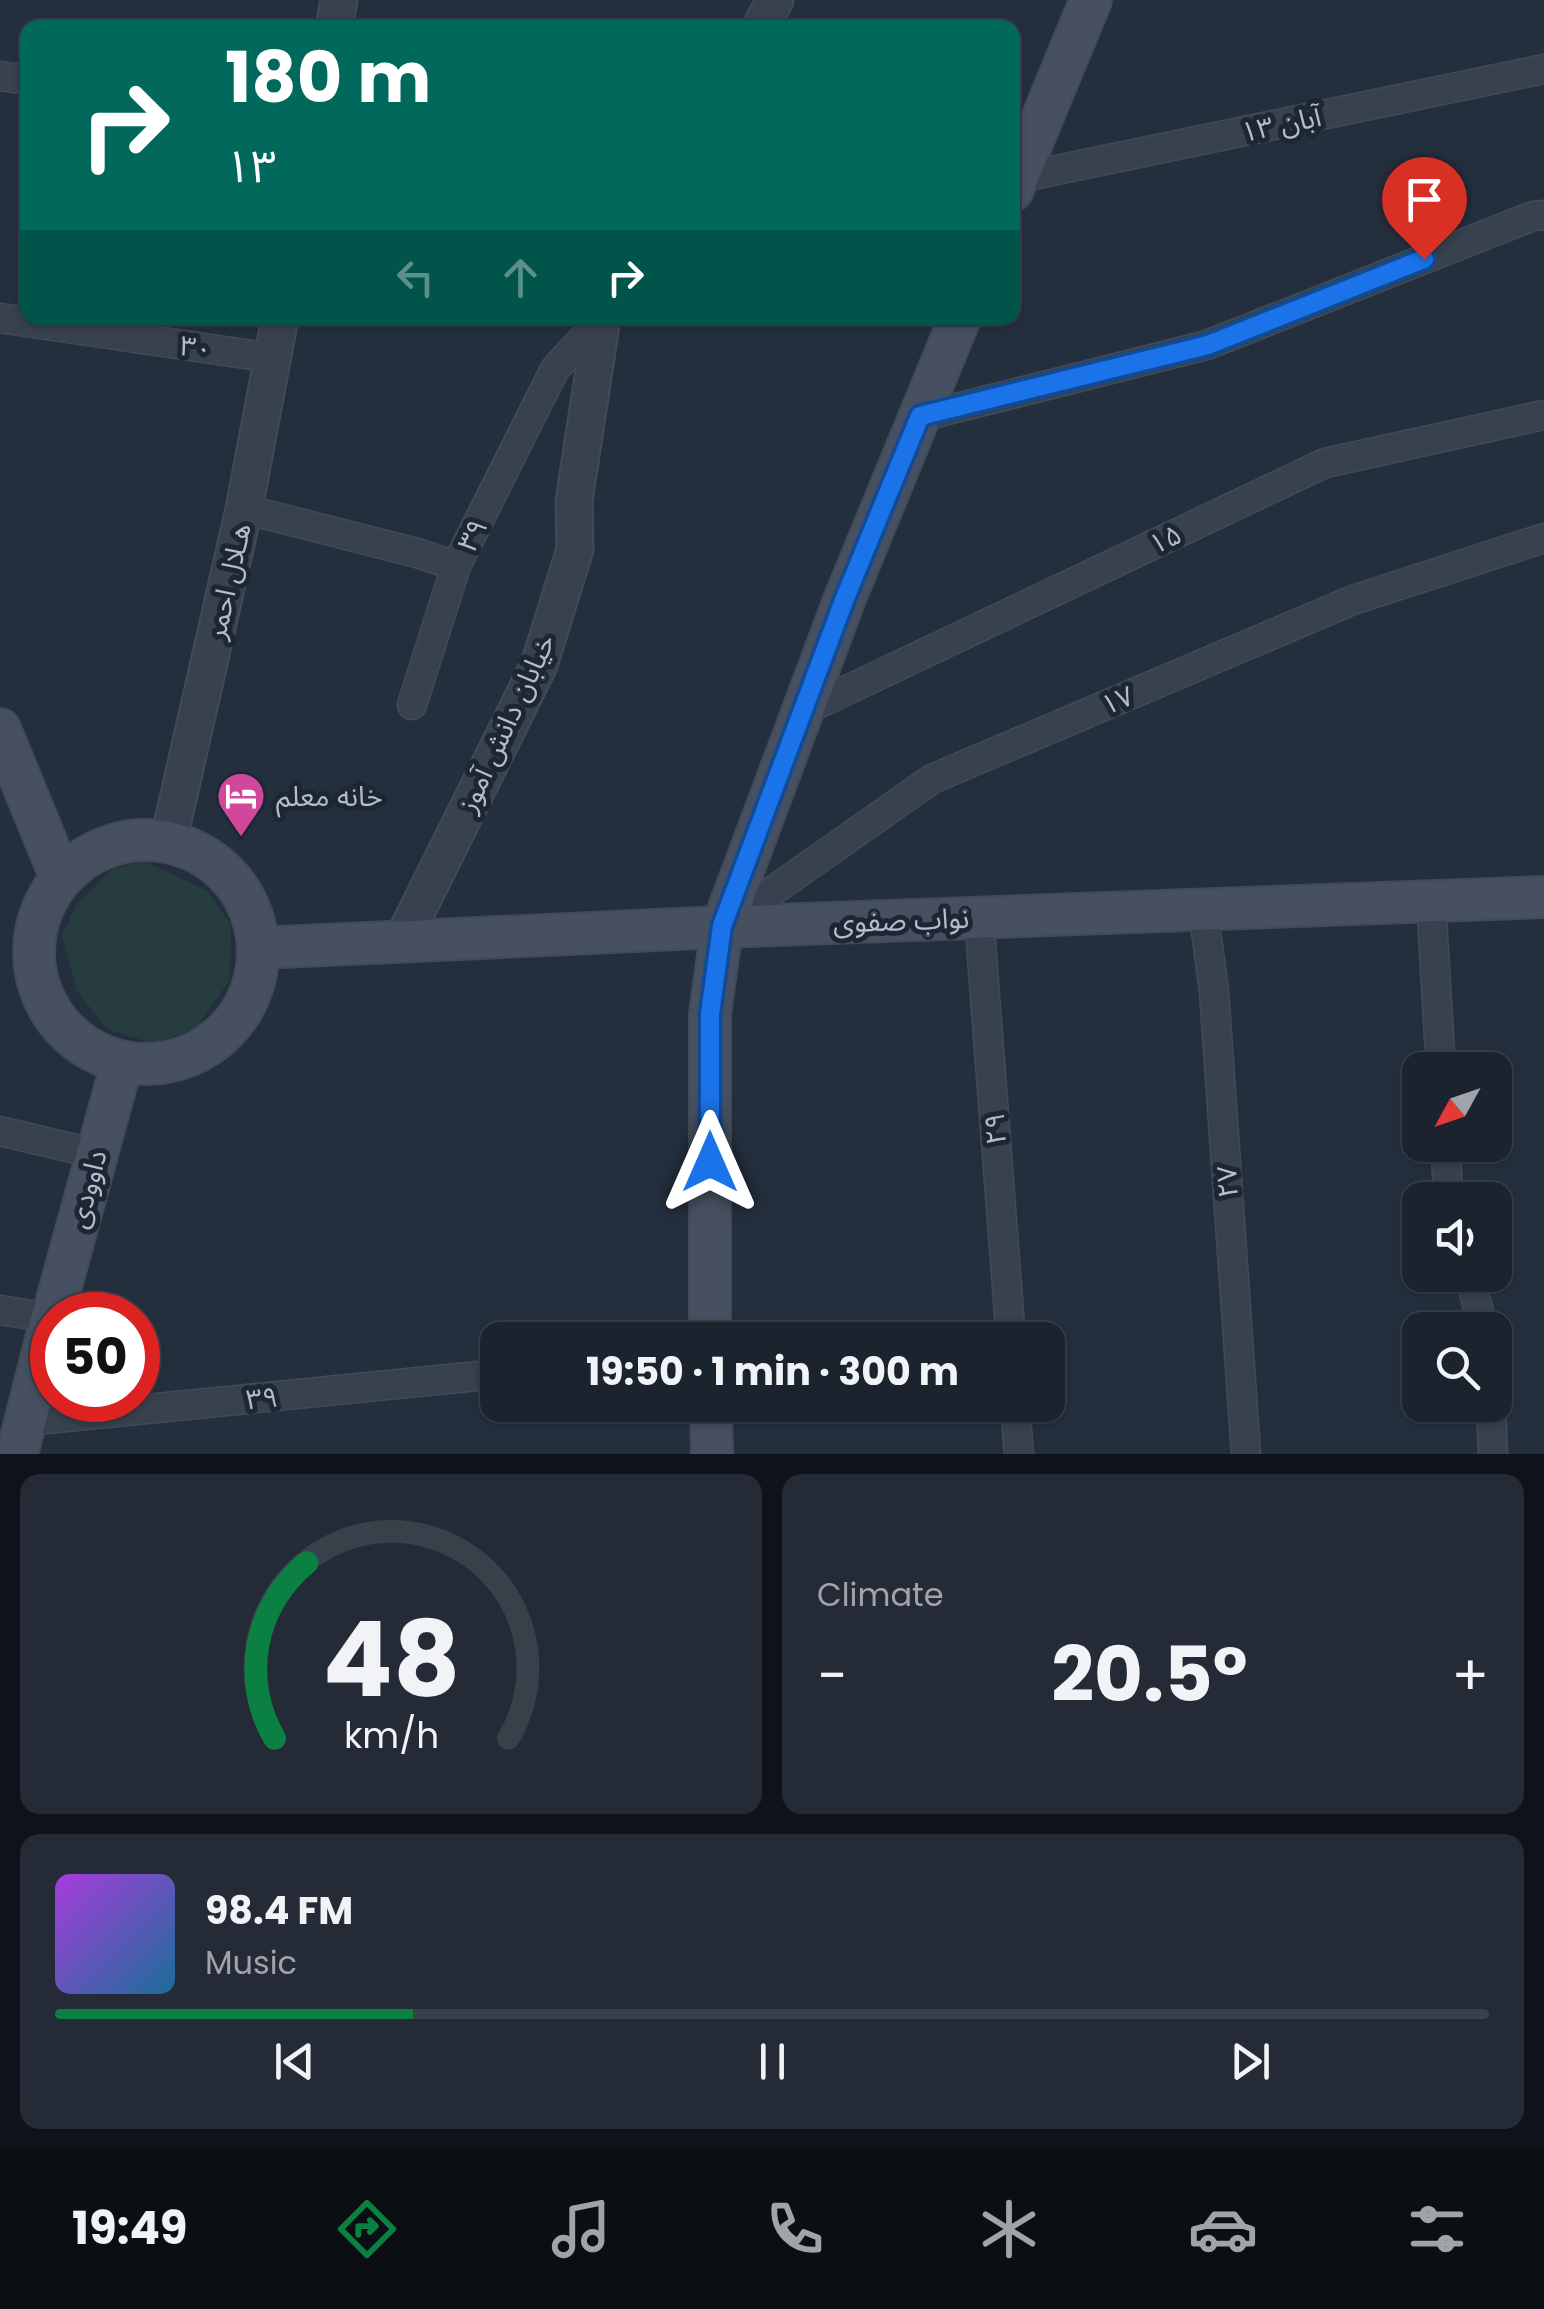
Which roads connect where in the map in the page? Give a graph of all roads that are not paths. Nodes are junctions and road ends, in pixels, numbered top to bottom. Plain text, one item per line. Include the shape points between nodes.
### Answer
1 (1091, 0) edge
2 (1544, 69) edge
3 (1020, 172) edge
4 (1020, 183) edge
5 (1544, 215) edge
6 (48, 325) edge
7 (279, 325) edge
8 (596, 325) edge
9 (601, 325) edge
10 (957, 325) edge
11 (272, 358) junction
12 (920, 416) junction
13 (1544, 416) edge
14 (244, 509) junction
15 (1544, 538) edge
16 (456, 566) junction
17 (412, 706) dead end
18 (802, 711) junction
19 (0, 729) edge
20 (168, 843) junction
21 (61, 878) junction
22 (1542, 900) edge
23 (1431, 901) junction
24 (1204, 910) junction
25 (979, 918) junction
26 (722, 926) junction
27 (402, 941) junction
28 (259, 948) junction
29 (1439, 1052) edge
30 (122, 1062) junction
31 (0, 1130) edge
32 (97, 1154) junction
33 (59, 1292) edge
34 (0, 1310) edge
35 (30, 1313) edge
36 (710, 1322) edge
37 (1009, 1322) edge
38 (480, 1376) edge
39 (30, 1405) edge
40 (711, 1422) edge
41 (1017, 1422) edge
42 (1492, 1422) edge
43 (22, 1438) edge
44 (712, 1454) edge
45 (1019, 1454) edge
46 (1246, 1454) edge
47 (1493, 1454) edge

1 - 3 main road
2 - 4 street, ۱۳ آبان
5 - 12 street via 1208,345
6 - 11 street, ۳۰
7 - 11 street, هـلال احمر
8 - 16 street, ۳۹ via 555,369
9 - 27 street, خیابان دانش آموز via 574,501 576,549 539,665
10 - 12 main road
11 - 14 street, هـلال احمر
12 - 18 main road
13 - 18 street, ۱۵ via 1325,463
14 - 16 street, ۳۹
14 - 20 street, هـلال احمر
15 - 26 street, ۱۷ via 1352,600 932,779
16 - 17 street
18 - 26 main road
19 - 21 main road
20 - 21 main road via 117,843 86,856
20 - 28 main road via 212,861 236,885
21 - 30 main road via 34,938 45,1003 91,1051
22 - 23 main road, نواب صفوی
23 - 24 main road, نواب صفوی
23 - 29 street
24 - 25 main road, نواب صفوی
24 - 46 street, ۲۷
25 - 26 main road, نواب صفوی
25 - 37 street, ۲۹
26 - 27 main road, نواب صفوی
26 - 36 main road via 710,1014
27 - 28 main road, نواب صفوی
28 - 30 main road via 242,1014 219,1039 190,1057 156,1065
30 - 32 main road, داوودی
31 - 32 street
32 - 33 main road, داوودی
34 - 35 street
38 - 43 street, ۳۹
39 - 43 main road, داوودی
40 - 44 main road
41 - 45 street
42 - 47 street

